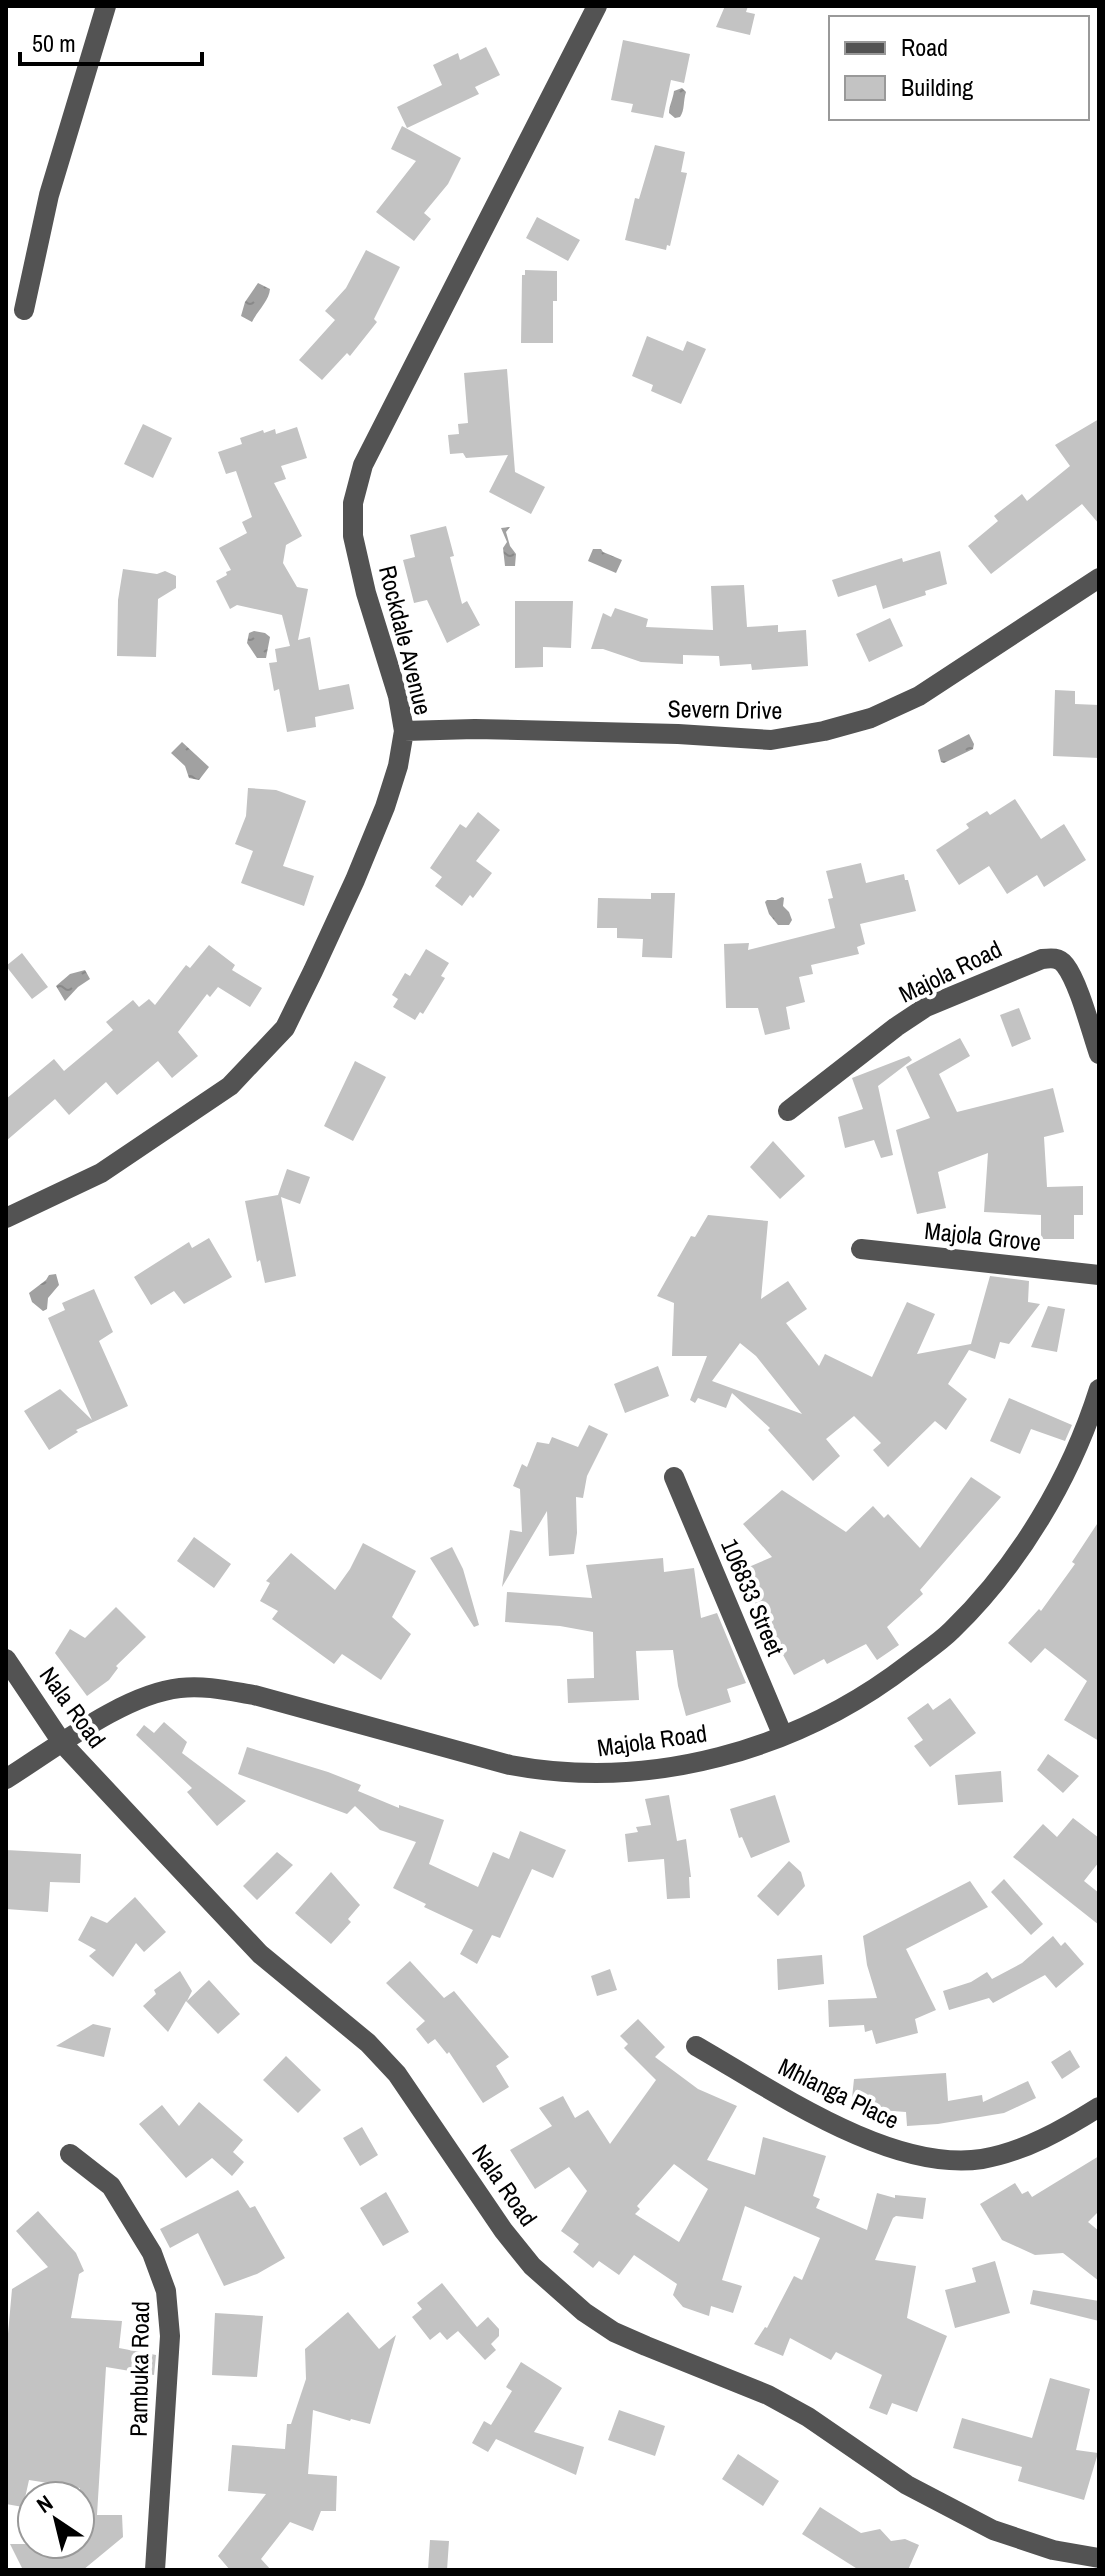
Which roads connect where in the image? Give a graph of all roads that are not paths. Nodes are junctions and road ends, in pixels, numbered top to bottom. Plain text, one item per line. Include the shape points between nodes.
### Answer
1 (106, 6) edge
2 (597, 6) edge
3 (24, 310) dead end
4 (1099, 578) edge
5 (404, 731) junction
6 (1099, 1054) edge
7 (788, 1111) dead end
8 (6, 1218) edge
9 (861, 1249) dead end
10 (1099, 1275) edge
11 (1099, 1389) edge
12 (674, 1477) dead end
13 (6, 1659) edge
14 (783, 1736) junction
15 (63, 1744) junction
16 (6, 1779) edge
17 (696, 2046) dead end
18 (1099, 2107) edge
19 (70, 2154) dead end
20 (1099, 2558) edge
21 (155, 2570) edge

1 - 3 street via 49,195
2 - 5 street, Rockdale Avenue via 363,465 353,503 353,536
4 - 5 street, Severn Drive via 919,696 871,718 824,731 771,740
5 - 8 street, Rockdale Avenue via 385,807 285,1028 230,1086 167,1131 101,1173
6 - 7 street, Majola Road via 1065,964 1042,959 926,1007
9 - 10 street, Majola Grove
11 - 14 street, Majola Road via 1067,1468 1033,1529 996,1582 951,1632 868,1695
12 - 14 street, 106833 Street
13 - 15 street, Nala Road
14 - 15 street, Majola Road via 726,1756 657,1770 552,1773 254,1695 181,1688 133,1702
15 - 16 street, Majola Road
15 - 20 street, Nala Road via 260,1954 368,2043 397,2074 503,2230 532,2266 584,2312 624,2336 768,2395 907,2485 993,2530 1053,2550
17 - 18 street, Mhlanga Place via 841,2128 902,2153 982,2159 1023,2147
19 - 21 street, Pambuka Road via 111,2186 152,2253 166,2291 170,2336

